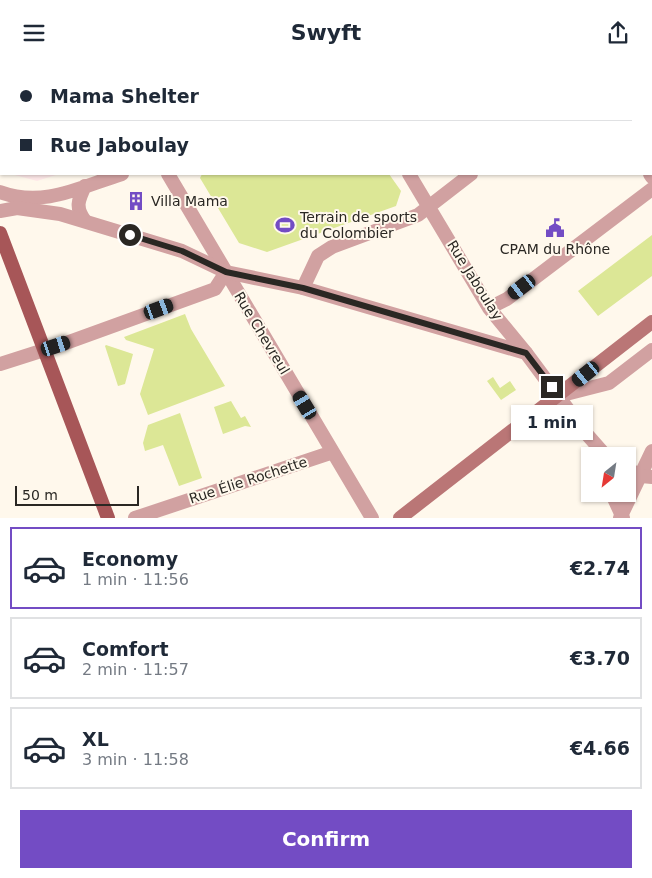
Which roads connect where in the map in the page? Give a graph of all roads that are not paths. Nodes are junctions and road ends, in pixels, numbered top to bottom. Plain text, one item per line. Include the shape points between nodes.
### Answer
1 (119, 175) edge
2 (169, 175) edge
3 (410, 175) edge
4 (470, 175) edge
5 (85, 186) junction
6 (652, 189) edge
7 (0, 192) edge
8 (430, 207) junction
9 (0, 211) edge
10 (85, 221) junction
11 (0, 233) edge
12 (226, 272) junction
13 (303, 288) junction
14 (489, 308) junction
15 (652, 322) edge
16 (44, 350) junction
17 (652, 350) edge
18 (526, 353) junction
19 (0, 364) edge
20 (558, 396) junction
21 (584, 431) junction
22 (591, 447) edge
23 (598, 447) edge
24 (652, 451) edge
25 (332, 452) junction
26 (647, 477) edge
27 (616, 503) edge
28 (622, 517) edge
29 (108, 518) edge
30 (135, 518) edge
31 (372, 518) edge
32 (400, 518) edge

1 - 5 street
2 - 12 street, Rue Chevreul
3 - 8 street, Rue Jaboulay
4 - 8 street
5 - 7 street via 55,197 29,199
5 - 10 street via 78,205
6 - 14 street via 507,299
8 - 13 street via 418,215 332,247 318,256
8 - 14 street, Rue Jaboulay
9 - 10 street via 17,208 60,213
10 - 12 street via 182,251
11 - 16 main road
12 - 13 street
12 - 16 street via 215,289
12 - 25 street, Rue Chevreul
13 - 18 street
14 - 18 street, Rue Jaboulay
15 - 20 main road
16 - 19 street
16 - 29 main road
17 - 20 street via 609,383
18 - 20 street, Rue Jaboulay
20 - 21 street, Rue Jaboulay
20 - 32 main road
21 - 22 street, Rue Jaboulay
21 - 23 street, Rue Jaboulay
24 - 26 street
25 - 30 street, Rue Élie Rochette
25 - 31 street, Rue Chevreul
26 - 28 street
27 - 28 street

